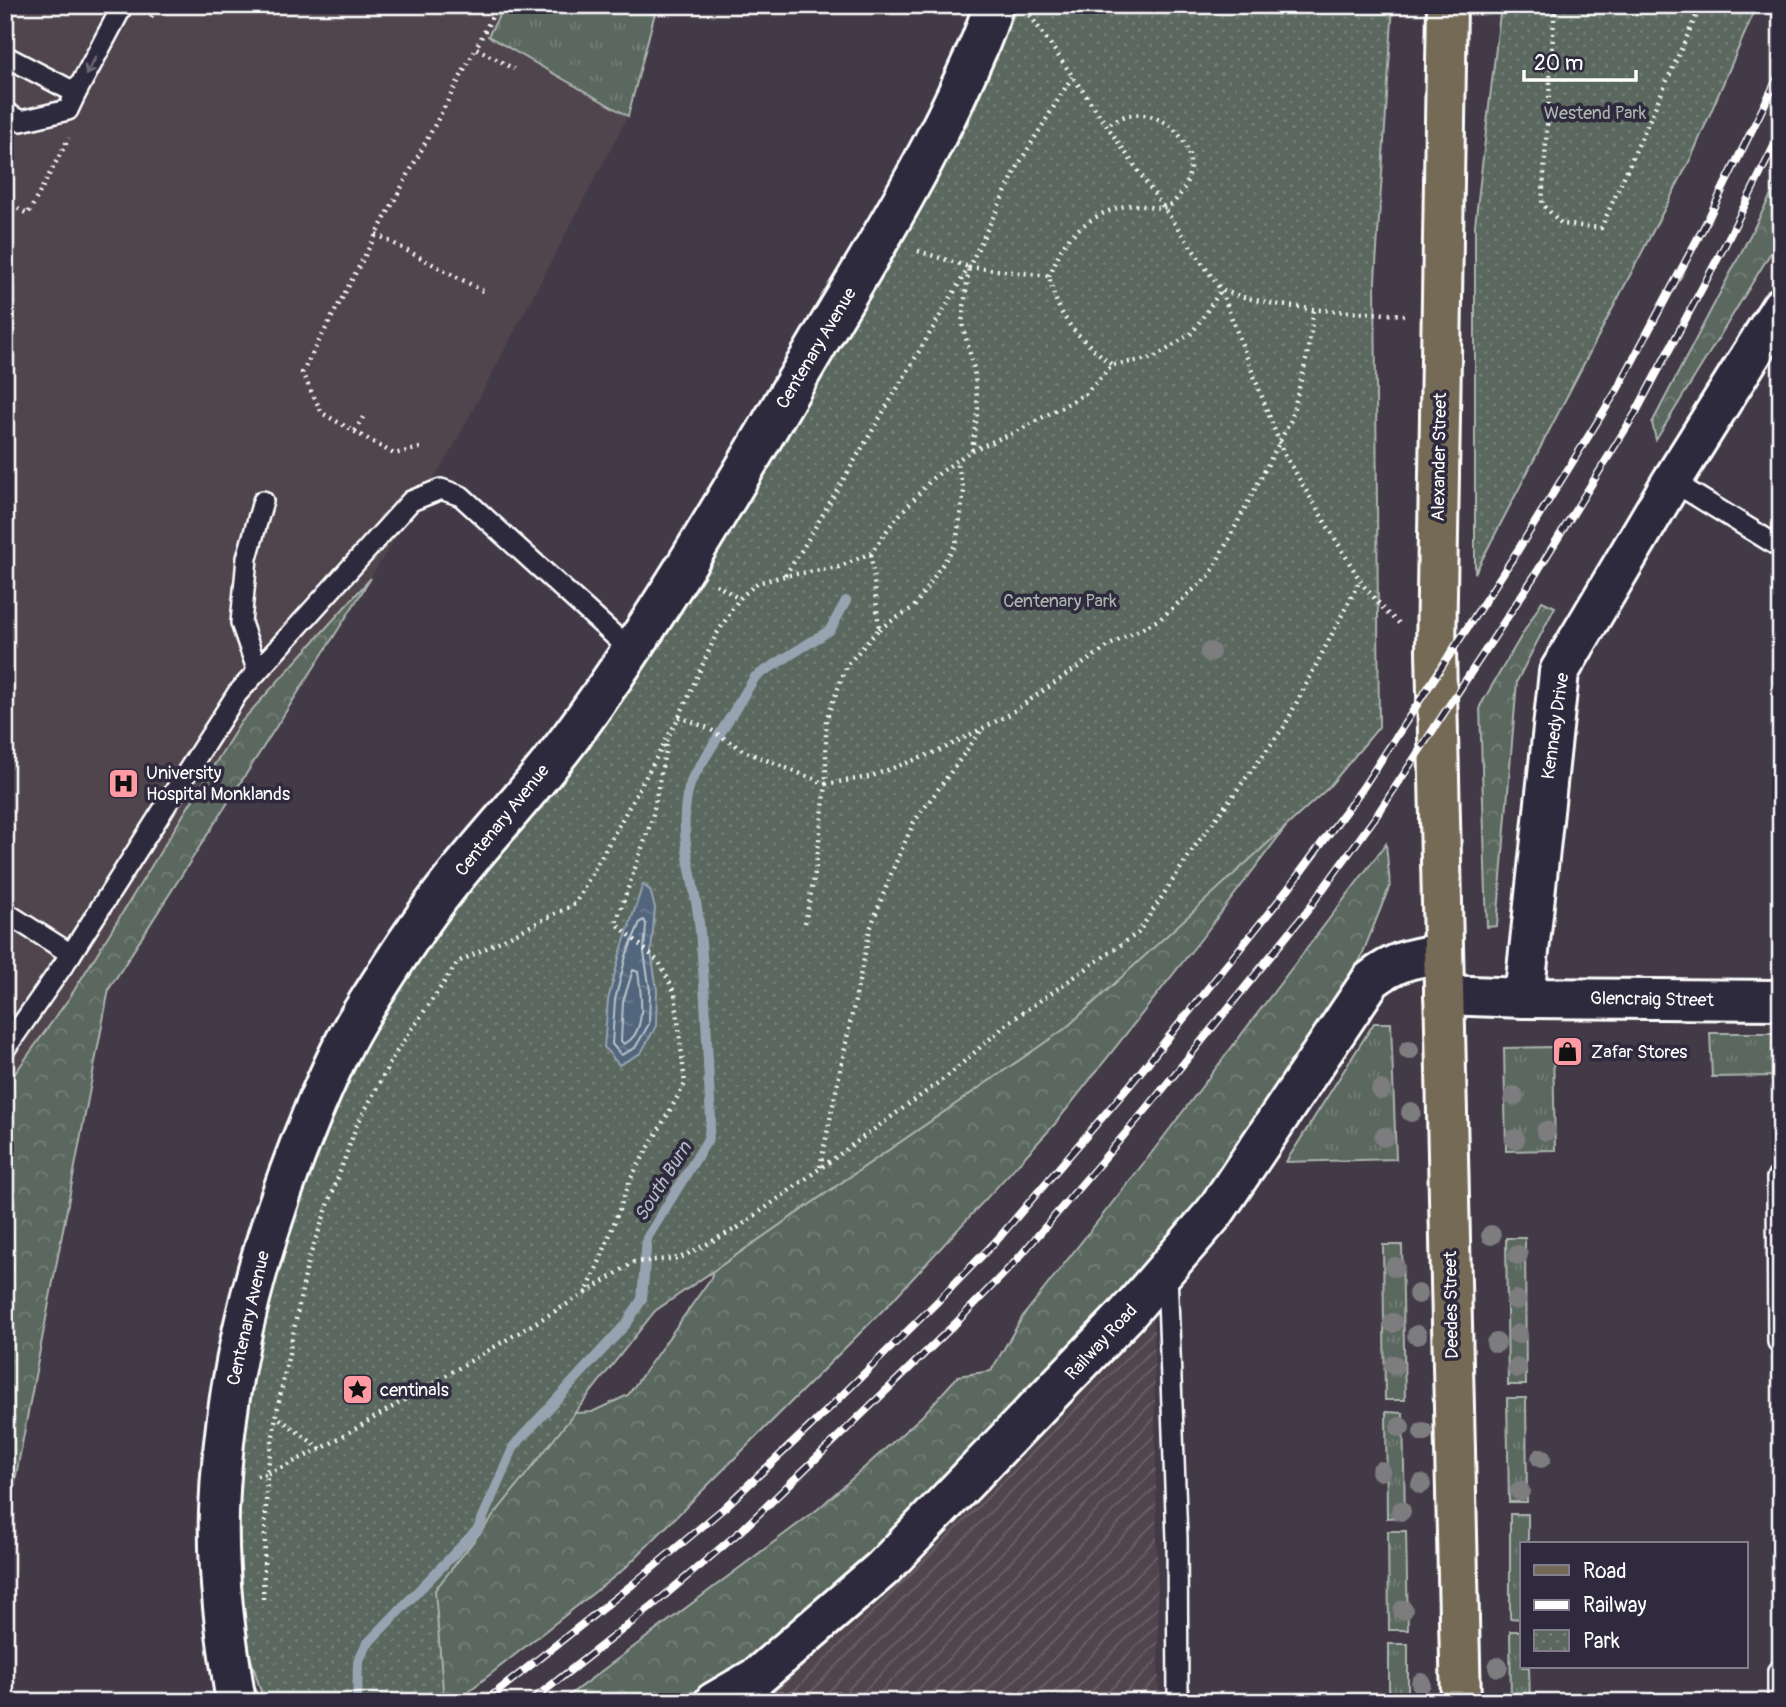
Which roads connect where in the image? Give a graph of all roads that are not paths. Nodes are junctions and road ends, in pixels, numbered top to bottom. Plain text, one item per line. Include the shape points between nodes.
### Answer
1 (123, 5) edge
2 (993, 5) edge
3 (1447, 5) edge
4 (5, 56) edge
5 (76, 93) junction
6 (5, 112) edge
7 (1781, 307) edge
8 (1672, 481) junction
9 (264, 501) dead end
10 (1781, 548) edge
11 (631, 648) junction
12 (257, 669) junction
13 (1441, 908) joint
14 (5, 912) edge
15 (71, 954) junction
16 (1443, 954) junction
17 (1444, 995) junction
18 (1524, 998) junction
19 (1781, 1000) edge
20 (5, 1049) edge
21 (1777, 1178) dead end
22 (1167, 1271) junction
23 (1779, 1342) edge
24 (1778, 1671) road end
25 (236, 1702) edge
26 (713, 1702) edge
27 (1178, 1702) edge
28 (1461, 1702) edge
29 (1778, 1702) edge

1 -> 5 lane
2 - 11 street, Centenary Avenue via 938,135 880,240 687,565
3 - 13 main road, Alexander Street via 1436,652
4 - 5 lane
5 - 6 lane via 68,110 22,121
7 - 8 street, Kennedy Drive
8 - 10 lane
8 - 18 street, Kennedy Drive via 1559,672
9 - 12 lane via 247,558 241,623
11 - 12 lane via 461,496 441,489 411,501
11 - 25 street, Centenary Avenue via 571,737 447,887 402,950 332,1066 291,1163 254,1281 230,1399 219,1514 223,1615
12 - 15 lane
13 - 16 main road, Deedes Street
14 - 15 lane
15 - 20 lane
16 - 17 main road, Deedes Street
16 - 22 street, Railway Road via 1407,958 1371,980 1215,1212
17 - 18 street
17 - 28 main road, Deedes Street
18 - 19 street, Glencraig Street
21 - 23 lane
22 - 26 street, Railway Road via 883,1569 757,1677
22 - 27 lane
24 - 29 lane

